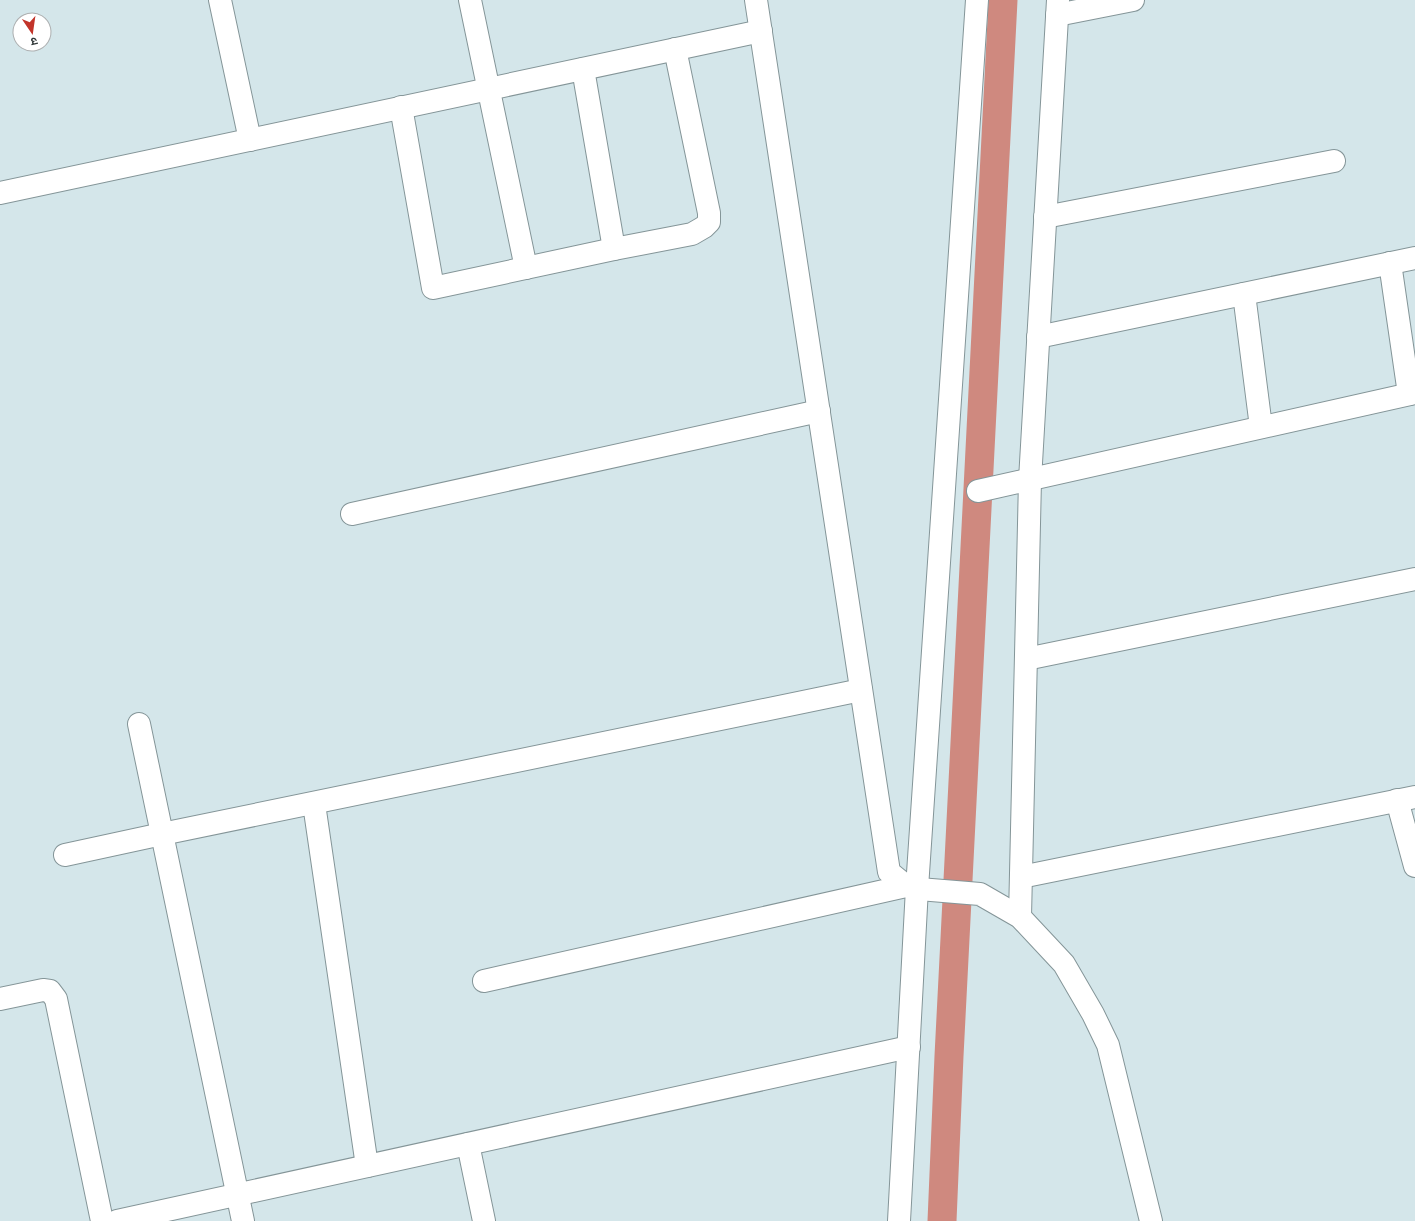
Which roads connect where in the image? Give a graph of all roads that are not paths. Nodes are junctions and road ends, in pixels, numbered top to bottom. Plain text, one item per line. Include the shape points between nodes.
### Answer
1 (220, 0) edge
2 (470, 0) edge
3 (756, 0) edge
4 (977, 0) edge
5 (1133, 0) edge
6 (1058, 8) edge
7 (761, 31) junction
8 (675, 49) junction
9 (583, 69) junction
10 (490, 89) junction
11 (401, 107) junction
12 (250, 140) junction
13 (1334, 161) dead end
14 (0, 193) edge
15 (1045, 217) junction
16 (614, 249) junction
17 (1415, 258) edge
18 (1390, 263) junction
19 (526, 268) junction
20 (1244, 294) junction
21 (1038, 337) junction
22 (1412, 394) edge
23 (819, 411) junction
24 (1261, 427) junction
25 (1030, 480) junction
26 (978, 491) dead end
27 (352, 514) dead end
28 (1415, 579) edge
29 (1026, 659) junction
30 (861, 690) junction
31 (139, 724) dead end
32 (1406, 799) edge
33 (314, 804) junction
34 (162, 834) junction
35 (65, 855) dead end
36 (1415, 866) edge
37 (1021, 877) junction
38 (914, 888) junction
39 (1020, 917) junction
40 (484, 981) dead end
41 (0, 998) edge
42 (909, 1047) junction
43 (468, 1144) junction
44 (367, 1166) junction
45 (238, 1194) junction
46 (102, 1221) edge
47 (117, 1221) edge
48 (243, 1221) edge
49 (484, 1221) edge
50 (899, 1221) edge
51 (1151, 1221) edge

1 - 12 street
2 - 10 street
3 - 7 street
4 - 38 street
5 - 6 street
6 - 15 street
7 - 8 street
7 - 23 street
8 - 9 street
8 - 16 street via 709,222 692,234
9 - 10 street
9 - 16 street
10 - 11 street
10 - 19 street
11 - 12 street
11 - 19 street via 433,288
12 - 14 street
13 - 15 street
15 - 21 street
16 - 19 street
17 - 18 street
18 - 20 street
18 - 22 street
20 - 21 street
20 - 24 street
21 - 25 street
22 - 24 street
23 - 27 street
23 - 30 street
24 - 25 street
25 - 26 street
25 - 29 street
28 - 29 street
29 - 37 street
30 - 33 street
30 - 38 street via 889,872
31 - 34 street
32 - 36 street
32 - 37 street
33 - 34 street
33 - 44 street
34 - 35 street
34 - 45 street
37 - 39 street
38 - 39 street via 980,894
38 - 40 street
38 - 42 street
39 - 51 street via 1064,964 1108,1045
41 - 46 street via 43,990 50,991 56,999
42 - 43 street
42 - 50 street
43 - 44 street
43 - 49 street
44 - 45 street
45 - 47 street
45 - 48 street

